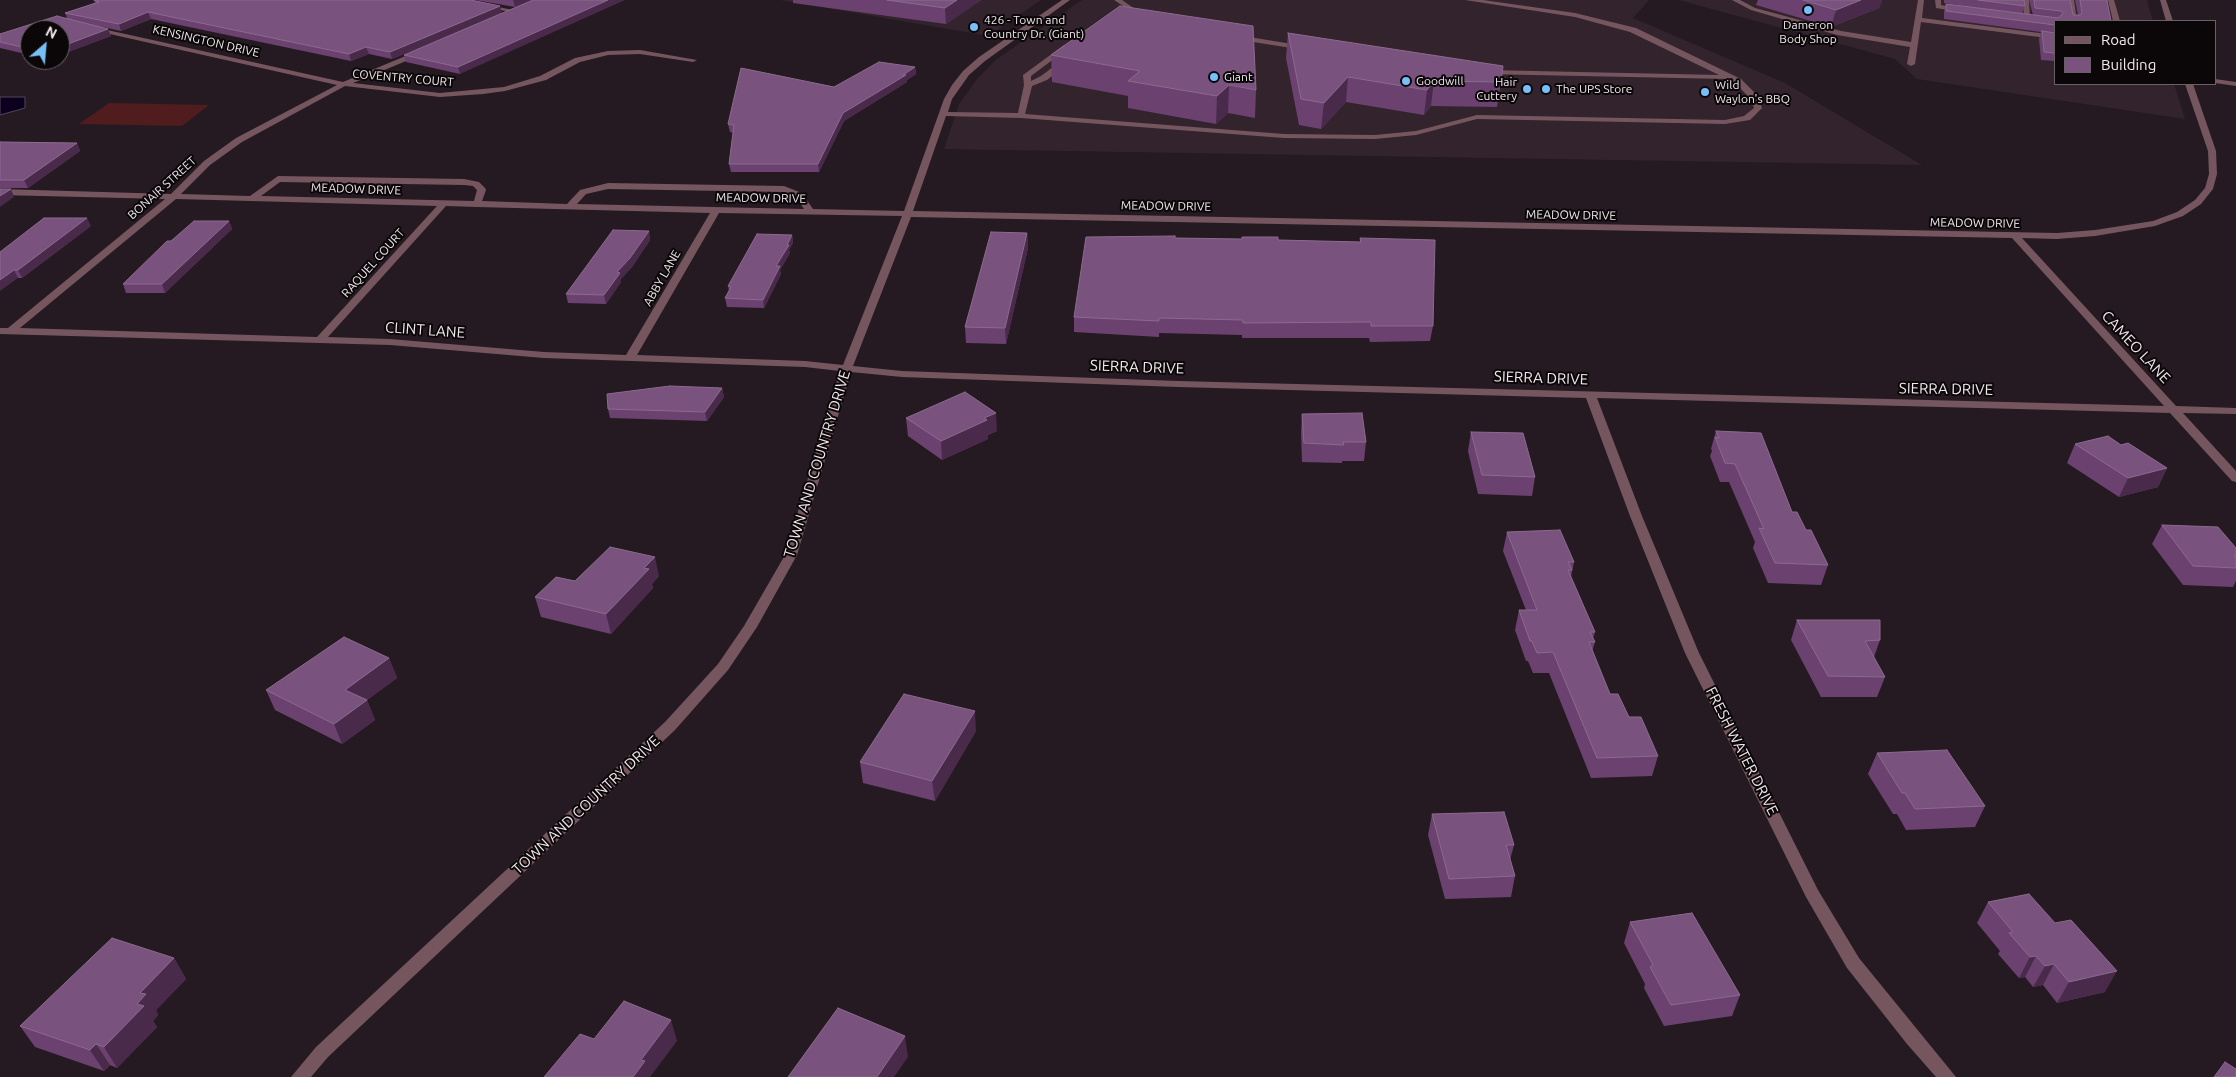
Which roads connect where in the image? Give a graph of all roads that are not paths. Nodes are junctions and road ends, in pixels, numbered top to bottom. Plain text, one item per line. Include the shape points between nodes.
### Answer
1 (452, 0) edge
2 (1067, 0) edge
3 (1117, 0) edge
4 (1472, 0) edge
5 (1735, 0) edge
6 (1921, 0) edge
7 (1938, 0) edge
8 (2026, 0) edge
9 (2071, 0) edge
10 (2112, 0) edge
11 (2163, 0) edge
12 (524, 8) edge
13 (515, 11) junction
14 (1965, 11) edge
15 (2019, 17) edge
16 (1132, 18) edge
17 (2028, 18) junction
18 (497, 19) edge
19 (1918, 20) junction
20 (2037, 20) edge
21 (2074, 20) edge
22 (2117, 20) edge
23 (2170, 20) edge
24 (82, 25) edge
25 (1224, 35) edge
26 (2054, 37) edge
27 (1074, 40) edge
28 (1914, 45) junction
29 (425, 50) edge
30 (1316, 50) edge
31 (1070, 59) edge
32 (692, 60) dead end
33 (1911, 64) dead end
34 (1480, 71) edge
35 (1731, 78) junction
36 (2216, 81) edge
37 (344, 84) junction
38 (2236, 84) edge
39 (1028, 85) junction
40 (2189, 85) edge
41 (943, 114) junction
42 (1021, 116) junction
43 (0, 192) edge
44 (174, 196) junction
45 (253, 198) junction
46 (444, 203) junction
47 (477, 204) junction
48 (570, 206) junction
49 (716, 210) junction
50 (810, 211) junction
51 (908, 213) junction
52 (2015, 236) junction
53 (5, 331) edge
54 (321, 339) junction
55 (629, 359) junction
56 (847, 367) junction
57 (1590, 395) junction
58 (2173, 409) junction
59 (2236, 411) edge
60 (2236, 478) edge
61 (300, 1077) edge
62 (1947, 1077) edge

1 - 13 street
2 - 41 street, TOWN AND COUNTRY DRIVE via 966,73 955,87
3 - 16 street via 1146,18
4 - 35 street via 1576,15 1624,26
5 - 28 street via 1840,33
6 - 19 street
7 - 14 street via 1938,8
8 - 17 street
9 - 21 street
10 - 22 street
11 - 23 street
12 - 13 street
13 - 18 street
15 - 17 street
17 - 20 street
19 - 26 street
19 - 28 street
24 - 37 street, KENSINGTON DRIVE
25 - 30 street
27 - 39 street via 1029,73
28 - 33 street
29 - 37 street, BONAIR STREET
31 - 39 street
32 - 37 street, COVENTRY COURT via 640,52 608,53 578,60 526,84 461,94 430,94
34 - 35 street
35 - 42 street via 1743,84 1758,108 1747,118 1725,122 1488,116 1467,118 1416,133 1375,137 1284,136
36 - 38 street
37 - 44 street, BONAIR STREET via 239,140 207,163
39 - 42 street
40 - 52 street, MEADOW DRIVE via 2212,151 2214,174 2209,188 2198,202 2180,214 2124,230
41 - 42 street
41 - 51 street, TOWN AND COUNTRY DRIVE
43 - 44 street, MEADOW DRIVE
44 - 45 street, MEADOW DRIVE
44 - 53 street, BONAIR STREET
45 - 46 street, MEADOW DRIVE
45 - 47 street via 278,180 464,182 476,184 482,190
46 - 47 street, MEADOW DRIVE
46 - 54 street, RAQUEL COURT
47 - 48 street, MEADOW DRIVE
48 - 49 street, MEADOW DRIVE
48 - 50 street via 583,192 608,186 784,189 799,195
49 - 50 street, MEADOW DRIVE
49 - 55 street, ABBY LANE
50 - 51 street, MEADOW DRIVE
51 - 52 street, MEADOW DRIVE
51 - 56 street, TOWN AND COUNTRY DRIVE
52 - 58 street, CAMEO LANE
53 - 54 street, CLINT LANE
54 - 55 street, CLINT LANE
55 - 56 street, CLINT LANE
56 - 57 street, SIERRA DRIVE via 912,374
56 - 61 street, TOWN AND COUNTRY DRIVE via 791,555 723,667 670,726 322,1052
57 - 58 street, SIERRA DRIVE
57 - 62 street, FRESH WATER DRIVE via 1692,653 1812,893 1854,963 1913,1040
58 - 59 street, SIERRA DRIVE
58 - 60 street, CAMEO LANE

